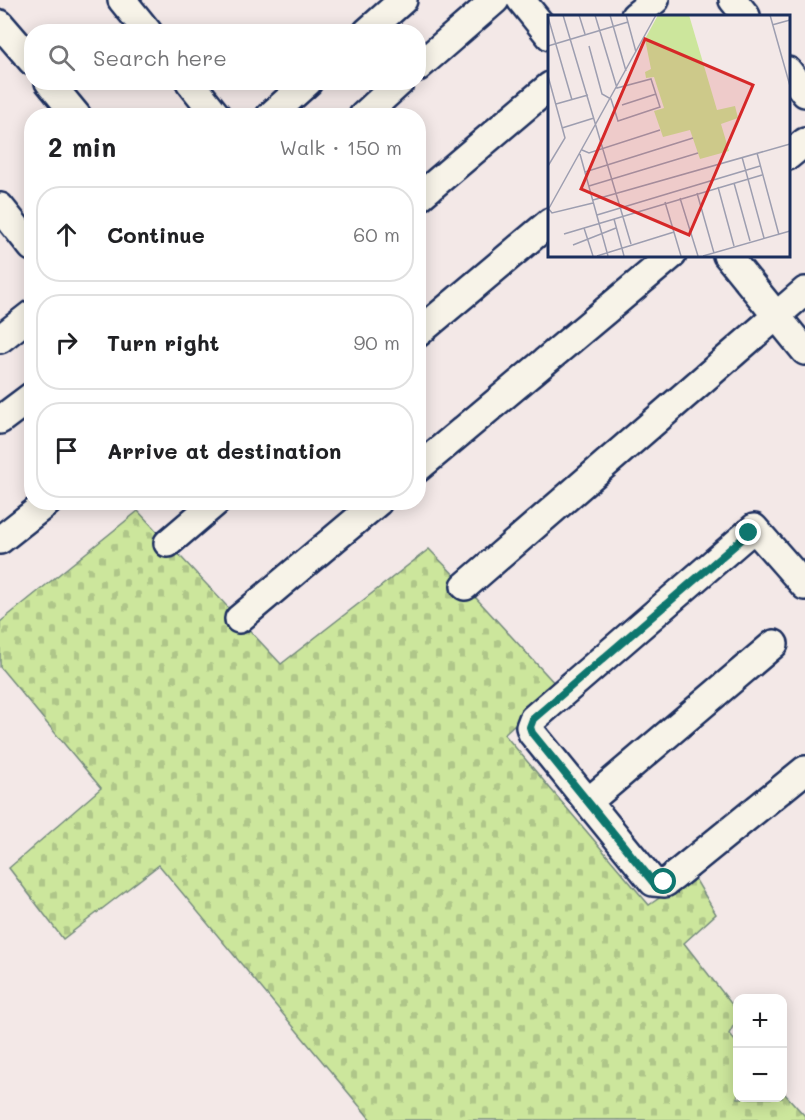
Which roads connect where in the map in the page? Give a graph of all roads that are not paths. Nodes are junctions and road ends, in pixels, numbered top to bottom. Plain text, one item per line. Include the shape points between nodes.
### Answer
1 (122, 0) edge
2 (403, 0) edge
3 (495, 0) edge
4 (521, 0) edge
5 (655, 0) edge
6 (733, 0) edge
7 (635, 15) edge
8 (745, 15) edge
9 (0, 24) edge
10 (142, 24) edge
11 (376, 24) edge
12 (548, 34) edge
13 (24, 52) edge
14 (426, 60) edge
15 (790, 72) edge
16 (548, 88) edge
17 (56, 90) edge
18 (196, 90) edge
19 (299, 90) edge
20 (391, 90) edge
21 (805, 93) edge
22 (70, 108) edge
23 (211, 108) edge
24 (279, 108) edge
25 (372, 108) edge
26 (805, 142) edge
27 (790, 155) edge
28 (426, 191) edge
29 (0, 207) edge
30 (548, 224) edge
31 (24, 236) edge
32 (671, 256) edge
33 (728, 256) edge
34 (805, 291) edge
35 (776, 316) junction
36 (24, 320) edge
37 (426, 326) edge
38 (0, 339) edge
39 (805, 351) edge
40 (24, 402) edge
41 (0, 420) edge
42 (426, 461) edge
43 (38, 510) edge
44 (207, 510) edge
45 (368, 510) edge
46 (0, 540) edge
47 (168, 543) dead end
48 (465, 586) dead end
49 (805, 586) edge
50 (239, 619) dead end
51 (774, 644) dead end
52 (805, 770) edge
53 (588, 802) junction

1 - 10 street
2 - 11 street
3 - 14 street
4 - 12 street
5 - 7 street
6 - 8 street
9 - 13 street
15 - 21 street
16 - 28 street
17 - 22 street
18 - 23 street
19 - 24 street
20 - 25 street
26 - 27 street
29 - 31 street
30 - 37 street
32 - 42 street
33 - 35 street
34 - 35 street
35 - 39 street
35 - 48 street
36 - 38 street
40 - 41 street
43 - 46 street
44 - 47 street
45 - 50 street
49 - 53 street via 754,528 533,719 532,733
51 - 53 street
52 - 53 street via 664,882 653,882

